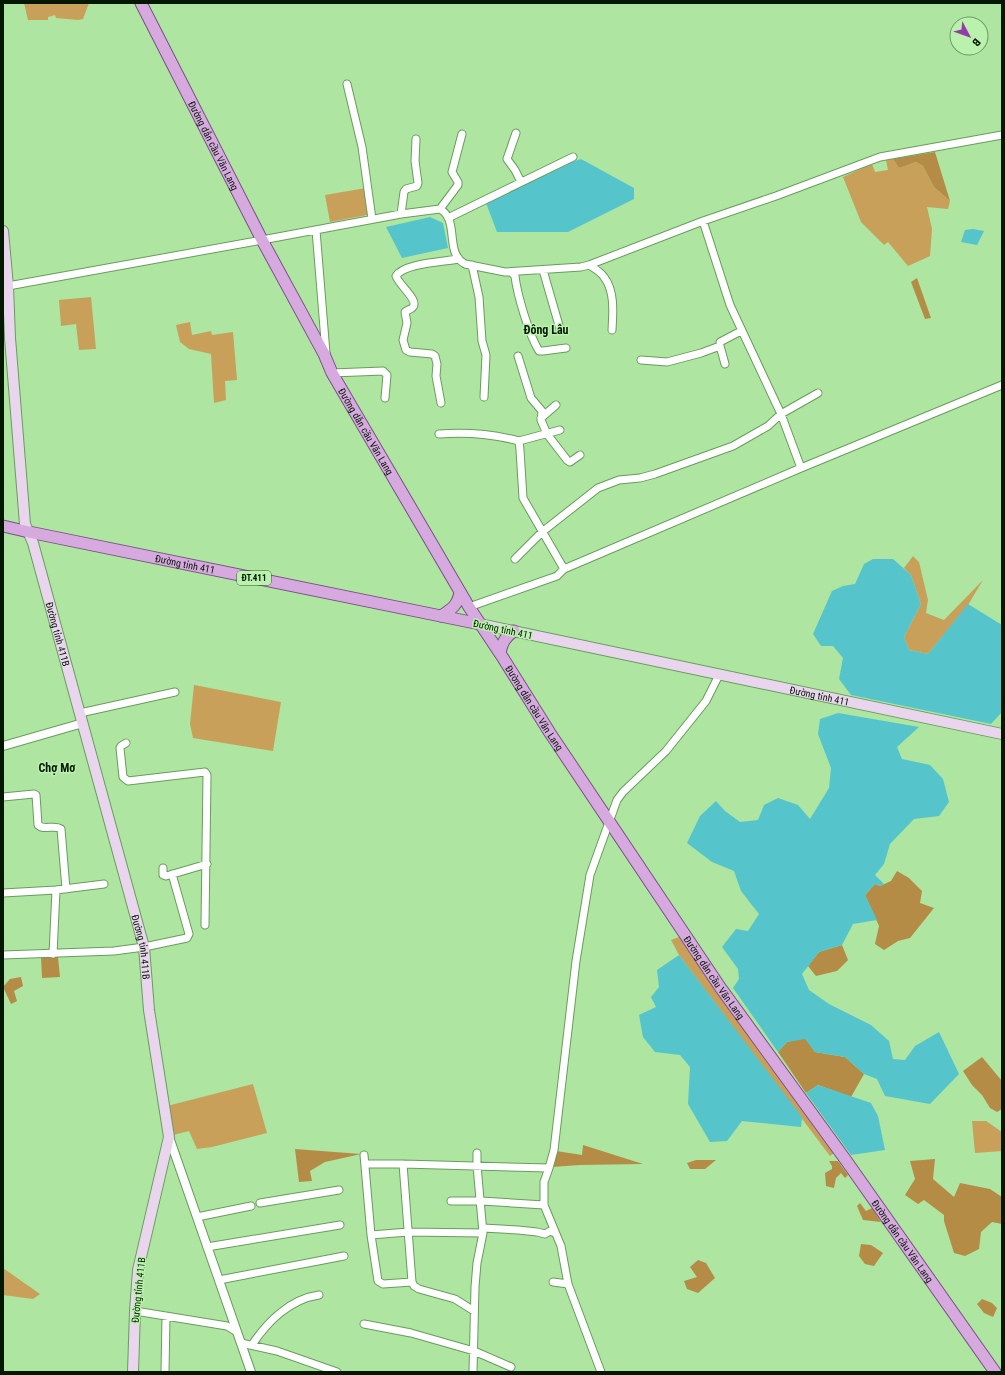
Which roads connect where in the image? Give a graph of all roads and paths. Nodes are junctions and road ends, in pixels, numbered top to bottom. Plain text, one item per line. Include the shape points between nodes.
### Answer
1 (141, 3) edge
2 (347, 84) dead end
3 (516, 133) dead end
4 (462, 134) dead end
5 (1002, 135) edge
6 (416, 139) dead end
7 (574, 157) dead end
8 (521, 182) junction
9 (440, 209) junction
10 (401, 214) junction
11 (448, 218) junction
12 (372, 219) junction
13 (703, 221) junction
14 (3, 230) edge
15 (316, 230) junction
16 (262, 240) junction
17 (458, 259) junction
18 (472, 265) junction
19 (589, 265) junction
20 (544, 270) junction
21 (511, 272) junction
22 (8, 286) junction
23 (560, 329) dead end
24 (612, 330) dead end
25 (741, 331) junction
26 (720, 346) junction
27 (566, 348) dead end
28 (518, 356) dead end
29 (641, 360) dead end
30 (327, 361) junction
31 (725, 364) dead end
32 (332, 373) junction
33 (1002, 386) edge
34 (818, 393) dead end
35 (484, 397) dead end
36 (385, 398) dead end
37 (441, 403) dead end
38 (556, 405) dead end
39 (781, 414) junction
40 (541, 418) junction
41 (560, 430) dead end
42 (439, 434) dead end
43 (547, 434) junction
44 (519, 441) junction
45 (580, 456) dead end
46 (801, 468) junction
47 (3, 526) edge
48 (29, 532) junction
49 (542, 532) junction
50 (515, 559) dead end
51 (564, 569) junction
52 (460, 592) junction
53 (469, 607) junction
54 (441, 616) junction
55 (480, 624) junction
56 (514, 631) junction
57 (500, 653) junction
58 (719, 675) junction
59 (175, 692) dead end
60 (80, 713) junction
61 (83, 723) junction
62 (1002, 734) edge
63 (126, 743) dead end
64 (3, 746) edge
65 (3, 797) edge
66 (609, 822) junction
67 (207, 864) junction
68 (163, 868) dead end
69 (172, 874) junction
70 (104, 884) dead end
71 (66, 889) junction
72 (56, 890) junction
73 (3, 893) edge
74 (204, 925) dead end
75 (144, 947) junction
76 (53, 954) junction
77 (3, 955) edge
78 (169, 1137) junction
79 (477, 1154) dead end
80 (364, 1155) dead end
81 (366, 1164) junction
82 (403, 1164) junction
83 (476, 1166) junction
84 (549, 1168) junction
85 (338, 1190) dead end
86 (451, 1201) dead end
87 (481, 1201) junction
88 (260, 1203) dead end
89 (251, 1206) dead end
90 (544, 1206) junction
91 (197, 1217) junction
92 (340, 1225) dead end
93 (483, 1230) junction
94 (408, 1232) junction
95 (555, 1232) junction
96 (372, 1235) junction
97 (208, 1247) junction
98 (344, 1256) dead end
99 (219, 1280) junction
100 (412, 1282) junction
101 (553, 1282) dead end
102 (568, 1284) junction
103 (319, 1294) dead end
104 (135, 1311) junction
105 (474, 1311) junction
106 (166, 1316) junction
107 (364, 1324) dead end
108 (237, 1332) junction
109 (241, 1343) junction
110 (252, 1345) junction
111 (474, 1351) junction
112 (511, 1367) dead end
113 (133, 1372) edge
114 (165, 1372) edge
115 (251, 1372) edge
116 (337, 1372) edge
117 (473, 1372) edge
118 (602, 1372) edge
119 (994, 1372) edge

1 - 16 main road, Đường dẫn cầu Văn Lang
2 - 12 street via 362,147
3 - 8 street via 507,159
4 - 9 street via 452,172 458,185
5 - 13 street via 880,157
6 - 10 street via 418,184 404,192
7 - 8 street
8 - 11 street
9 - 10 street
9 - 11 street
10 - 12 street
11 - 17 street
12 - 15 street
13 - 19 street
13 - 25 street
14 - 22 main road, Đường tỉnh 411B
15 - 16 street
15 - 30 street
16 - 22 street
16 - 30 main road, Đường dẫn cầu Văn Lang
17 - 18 street
17 - 37 street via 408,267 396,276 415,304 405,312 407,323 403,338 406,350 435,356
18 - 21 street
18 - 35 street via 479,297 482,342 486,353
19 - 20 street
19 - 24 street via 604,276 609,285
20 - 21 street
20 - 23 street
21 - 27 street via 515,276 524,311 539,350 543,352
22 - 48 main road, Đường tỉnh 411B via 25,524
25 - 26 street via 720,342
25 - 39 street
26 - 29 street via 667,362
26 - 31 street
28 - 40 street via 530,395 542,411
30 - 32 main road, Đường dẫn cầu Văn Lang
32 - 36 street via 383,371 388,374
32 - 52 main road, Đường dẫn cầu Văn Lang
33 - 46 street
34 - 39 street
38 - 40 street
39 - 46 street
39 - 49 street via 768,426 733,446 655,474 619,480 598,488
40 - 43 street
41 - 43 street
42 - 44 street via 463,432
43 - 44 street
43 - 45 street via 567,460 570,462
44 - 49 street via 523,498
46 - 51 street
47 - 48 main road, Đường tỉnh 411 / ĐT.411
48 - 54 main road, Đường tỉnh 411 / ĐT.411
48 - 60 main road, Đường tỉnh 411B
49 - 50 street
49 - 51 street
51 - 53 street via 556,576
52 - 53 main road, Đường dẫn cầu Văn Lang
52 - 54 main road via 455,606
53 - 55 main road, Đường dẫn cầu Văn Lang
54 - 55 main road, Đường tỉnh 411 / ĐT.411
55 - 56 main road, Đường tỉnh 411 / ĐT.411
55 - 57 main road, Đường dẫn cầu Văn Lang
56 - 57 main road via 504,639
56 - 58 main road, Đường tỉnh 411 / ĐT.411
57 - 66 main road, Đường dẫn cầu Văn Lang
58 - 62 main road, Đường tỉnh 411 / ĐT.411
58 - 66 street via 706,701 666,752 617,800
59 - 60 street
60 - 61 main road, Đường tỉnh 411B
61 - 64 street
61 - 75 main road, Đường tỉnh 411B
63 - 67 street via 120,748 123,777 128,781 207,773
65 - 71 street via 34,794 38,825 42,828 61,828
66 - 84 street via 590,875 576,960 554,1150
66 - 119 main road, Đường dẫn cầu Văn Lang via 720,987
67 - 69 street
67 - 74 street
68 - 69 street via 164,876
69 - 75 street via 188,936
70 - 71 street
71 - 72 street
72 - 73 street
72 - 76 street
75 - 76 street
75 - 78 main road, Đường tỉnh 411B via 149,1010
76 - 77 street
78 - 91 street
78 - 104 main road, Đường tỉnh 411B via 138,1270
79 - 83 street
80 - 81 street
81 - 82 street
81 - 96 street
82 - 83 street
82 - 94 street
83 - 84 street
83 - 87 street
84 - 90 street via 544,1182
85 - 88 street
86 - 87 street
87 - 90 street
87 - 93 street
89 - 91 street
90 - 95 street
91 - 97 street
92 - 97 street
93 - 94 street
93 - 95 street via 518,1230 545,1234
93 - 105 street via 476,1272
94 - 96 street
94 - 100 street
95 - 102 street via 561,1246
96 - 100 street via 379,1283
97 - 99 street
98 - 99 street
99 - 108 street
100 - 105 street via 419,1289 455,1299
101 - 102 street
102 - 118 street
103 - 110 street via 288,1306
104 - 106 street
104 - 113 main road, Đường tỉnh 411B
105 - 111 street
106 - 108 street via 228,1326
106 - 114 street
107 - 111 street via 411,1333
108 - 109 street
109 - 110 street
109 - 115 street
110 - 116 street
111 - 112 street
111 - 117 street

